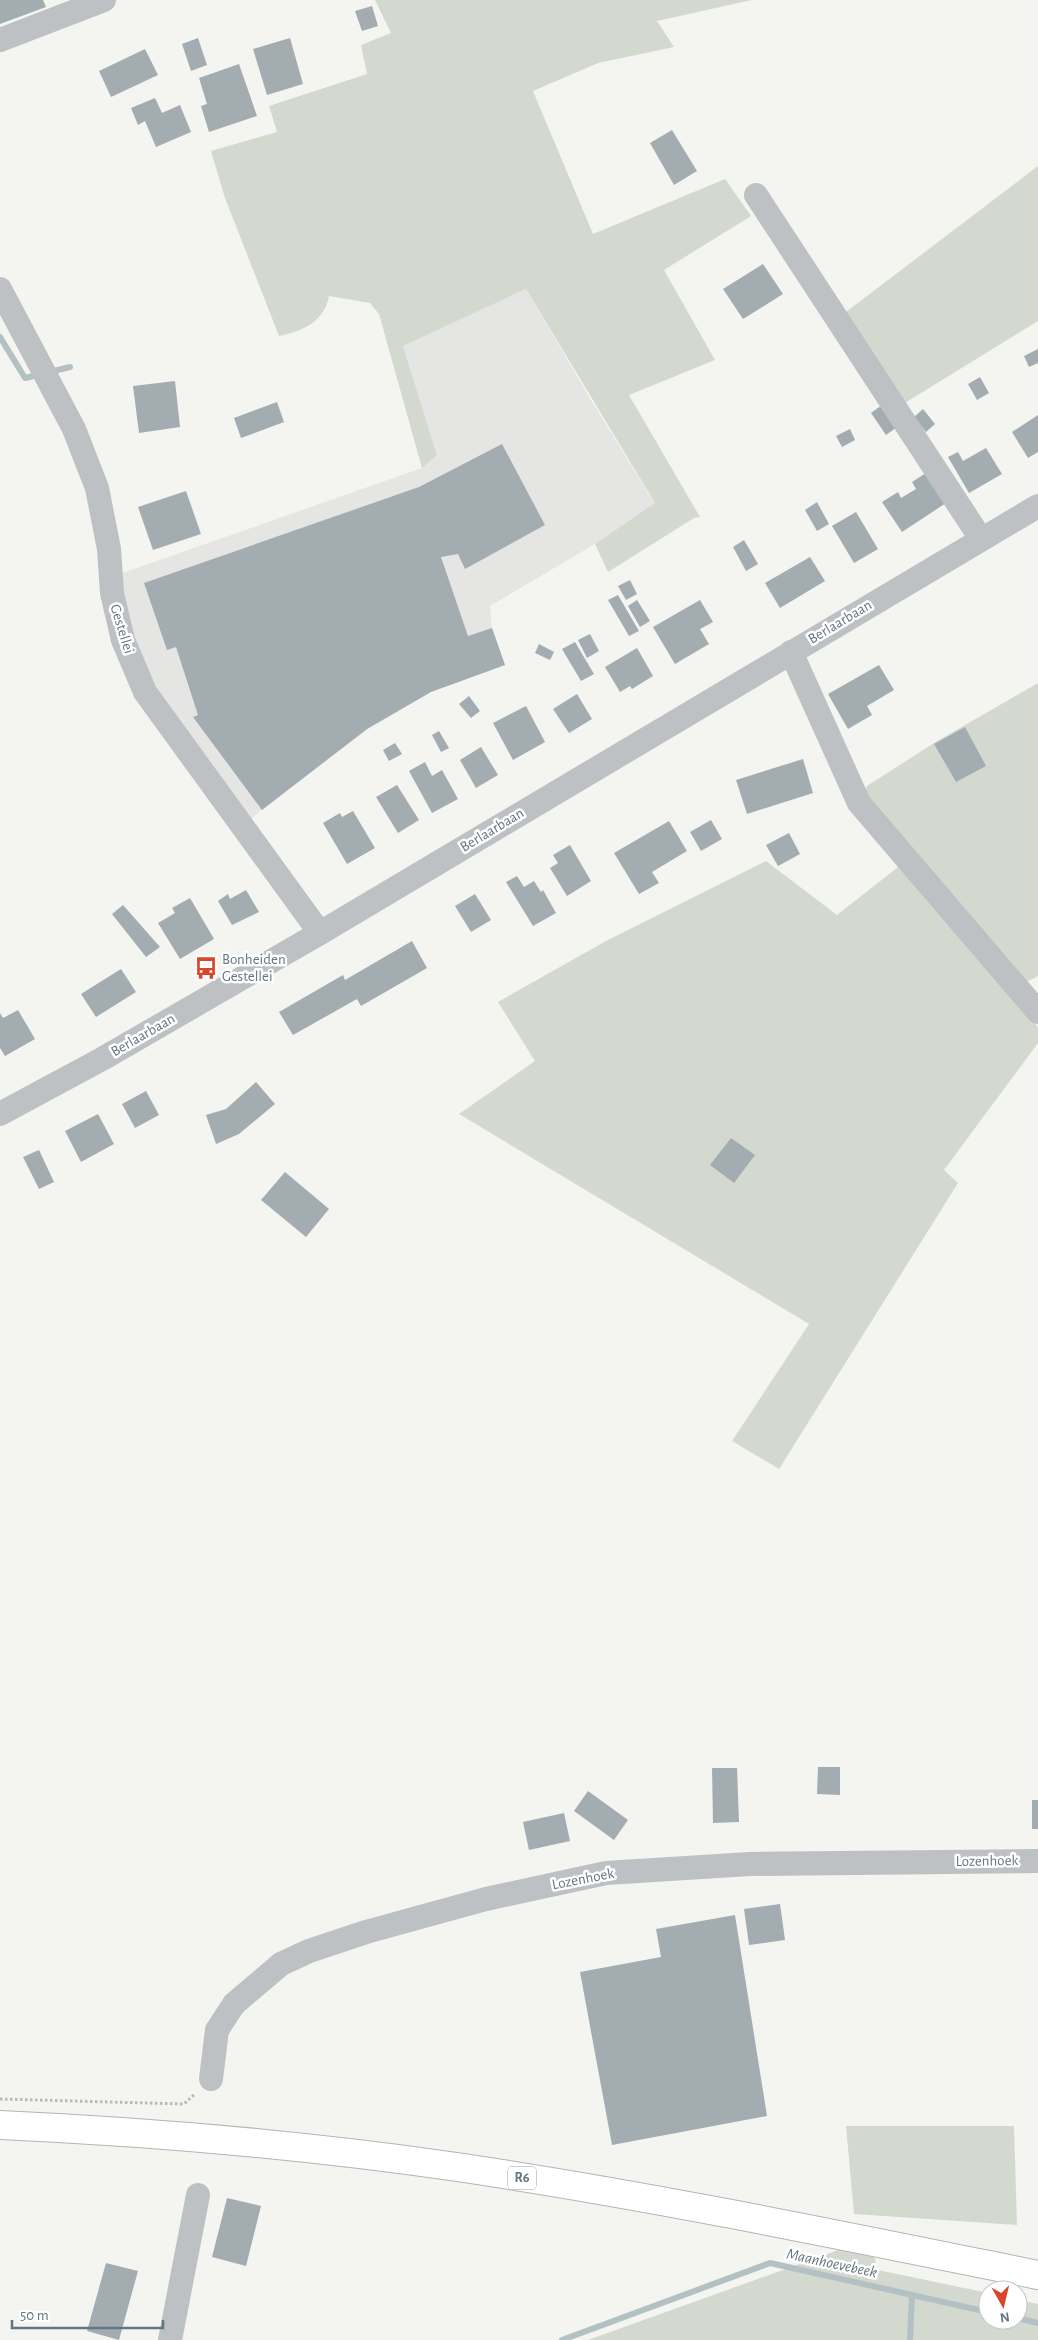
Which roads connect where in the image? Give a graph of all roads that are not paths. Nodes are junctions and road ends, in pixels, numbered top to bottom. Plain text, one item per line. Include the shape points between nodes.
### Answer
1 (104, 0) edge
2 (0, 40) edge
3 (756, 194) dead end
4 (0, 289) edge
5 (1038, 506) edge
6 (981, 539) junction
7 (790, 652) junction
8 (320, 933) junction
9 (1038, 1012) edge
10 (0, 1114) edge
11 (1038, 1861) edge
12 (211, 2079) road end
13 (0, 2125) edge
14 (198, 2195) dead end
15 (1038, 2275) edge
16 (170, 2340) edge

1 - 2 street
3 - 6 street
4 - 8 street, Gestellei via 74,429 97,488 109,549 116,612 123,640 146,692
5 - 6 street, Berlaarbaan
6 - 7 street, Berlaarbaan
7 - 8 street, Berlaarbaan
7 - 9 street via 859,803
8 - 10 street, Berlaarbaan
11 - 12 street, Lozenhoek via 750,1864 606,1873 486,1899 366,1932 281,1964 234,2004 217,2030
13 - 15 main road, R6 via 286,2146 457,2168 604,2191
14 - 16 street

